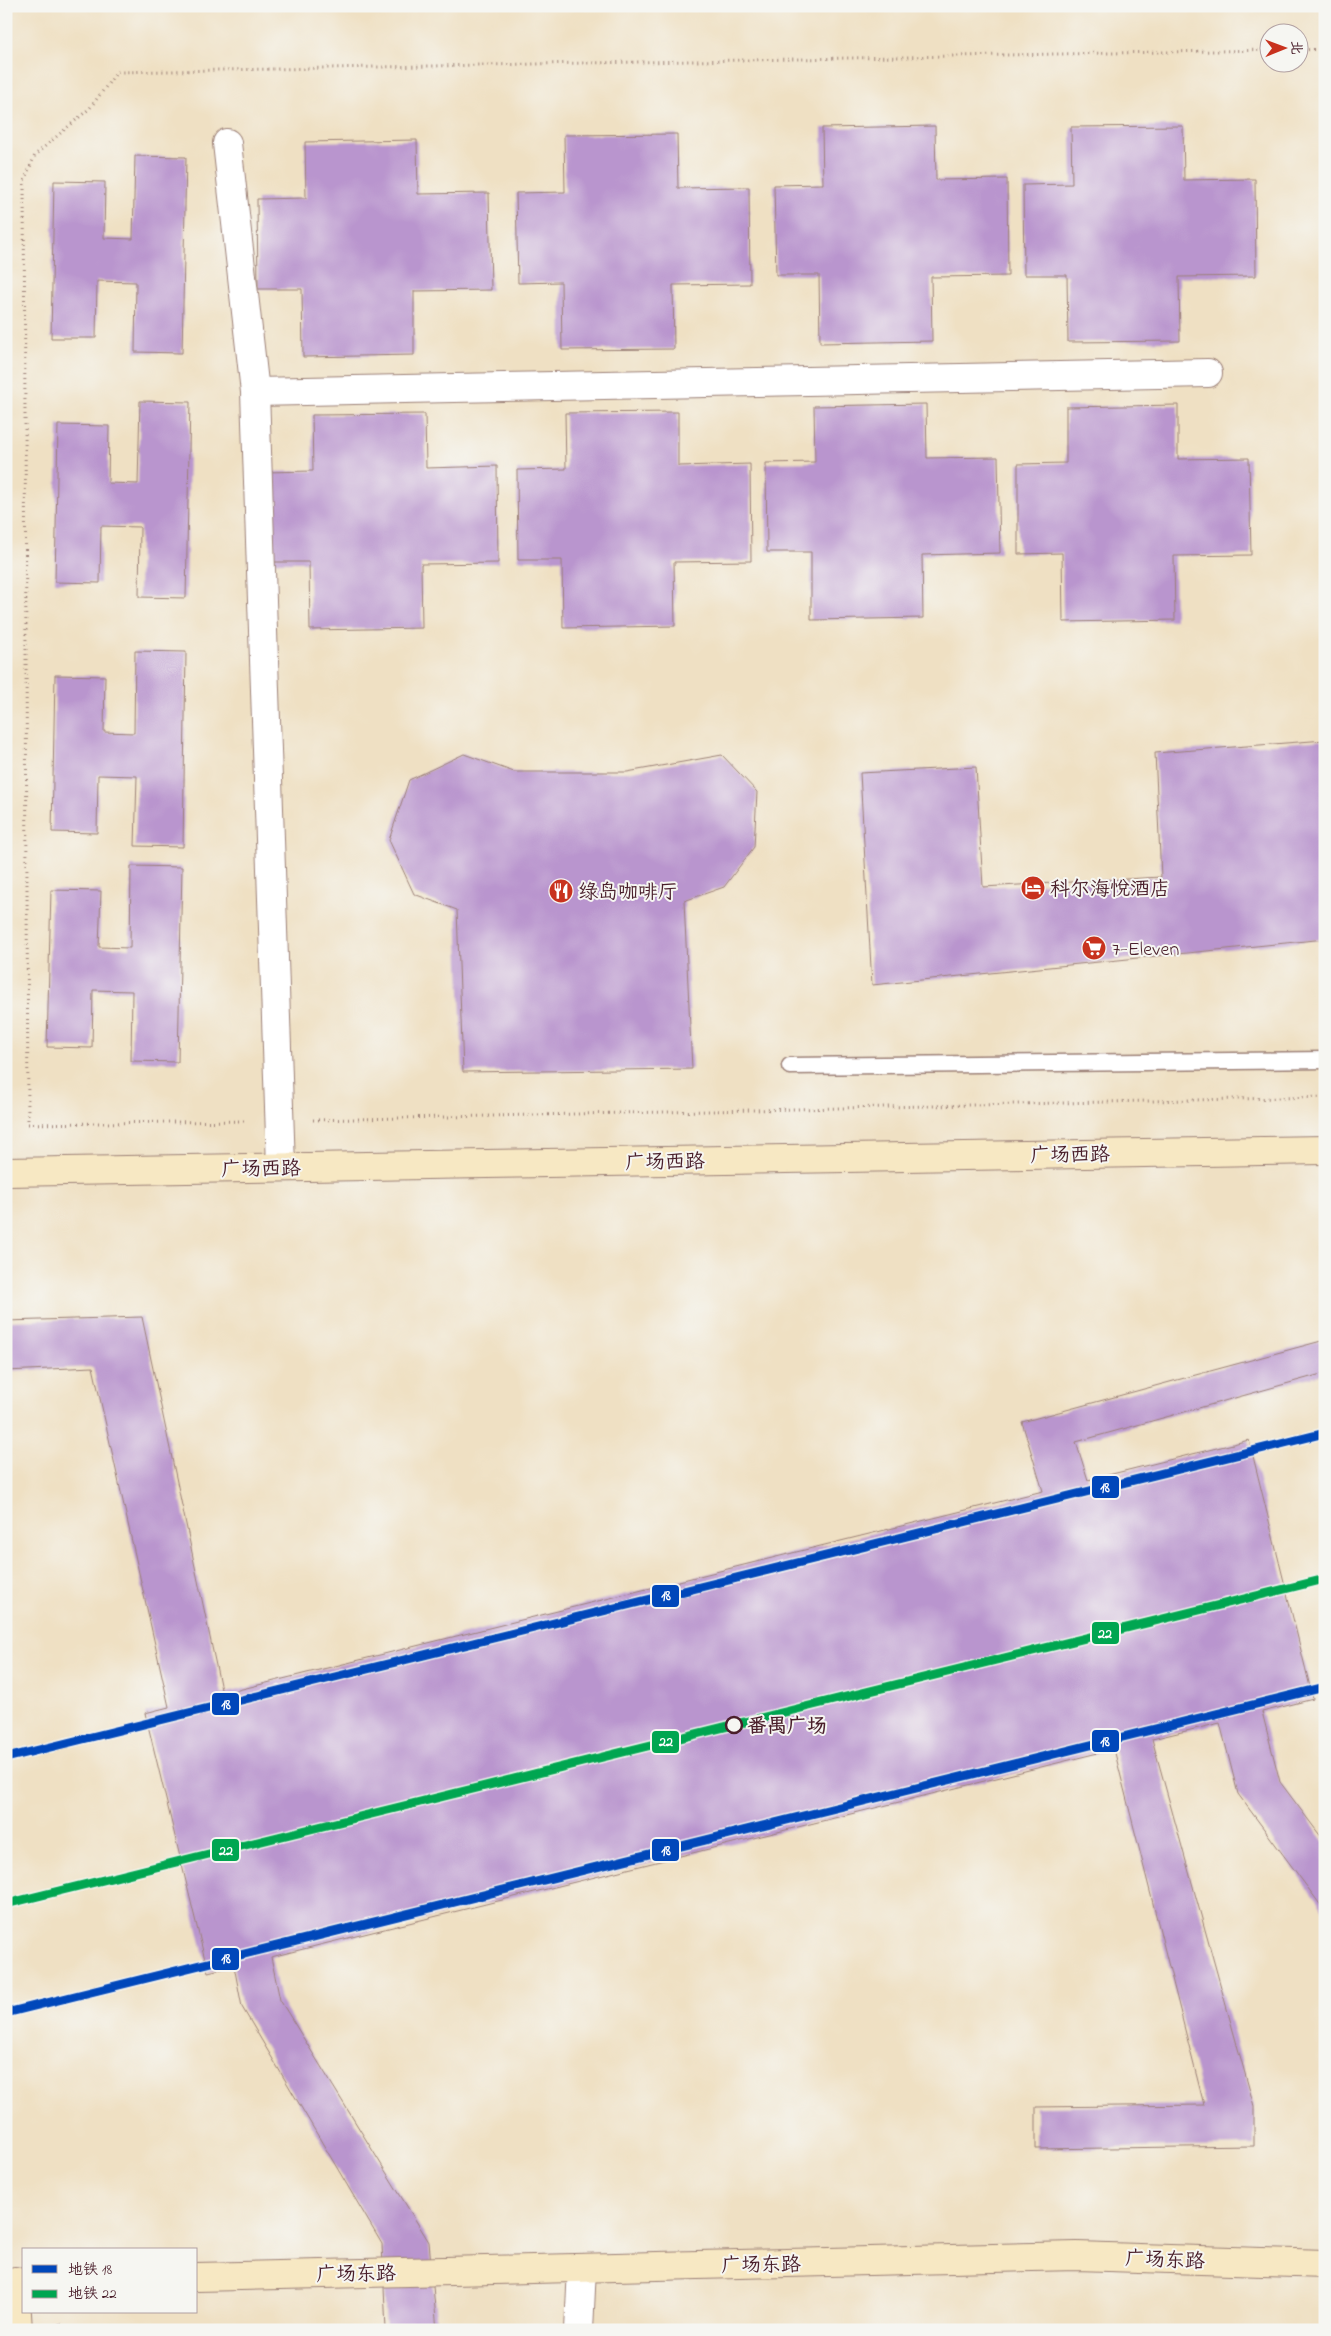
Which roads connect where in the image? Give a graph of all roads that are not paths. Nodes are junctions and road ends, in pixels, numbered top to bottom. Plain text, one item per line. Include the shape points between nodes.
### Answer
1 (227, 143) dead end
2 (1208, 373) dead end
3 (255, 392) junction
4 (1325, 1060) edge
5 (790, 1066) dead end
6 (1325, 1150) edge
7 (281, 1167) junction
8 (6, 1172) edge
9 (1325, 2264) edge
10 (582, 2268) junction
11 (198, 2276) edge
12 (15, 2281) edge
13 (18, 2330) edge
14 (579, 2330) edge

1 - 3 street
2 - 3 street
3 - 7 street
4 - 5 lane
6 - 7 street, 广场西路
7 - 8 street, 广场西路
9 - 10 street, 广场东路 via 1077,2256
10 - 11 street, 广场东路
10 - 14 street
12 - 13 street

